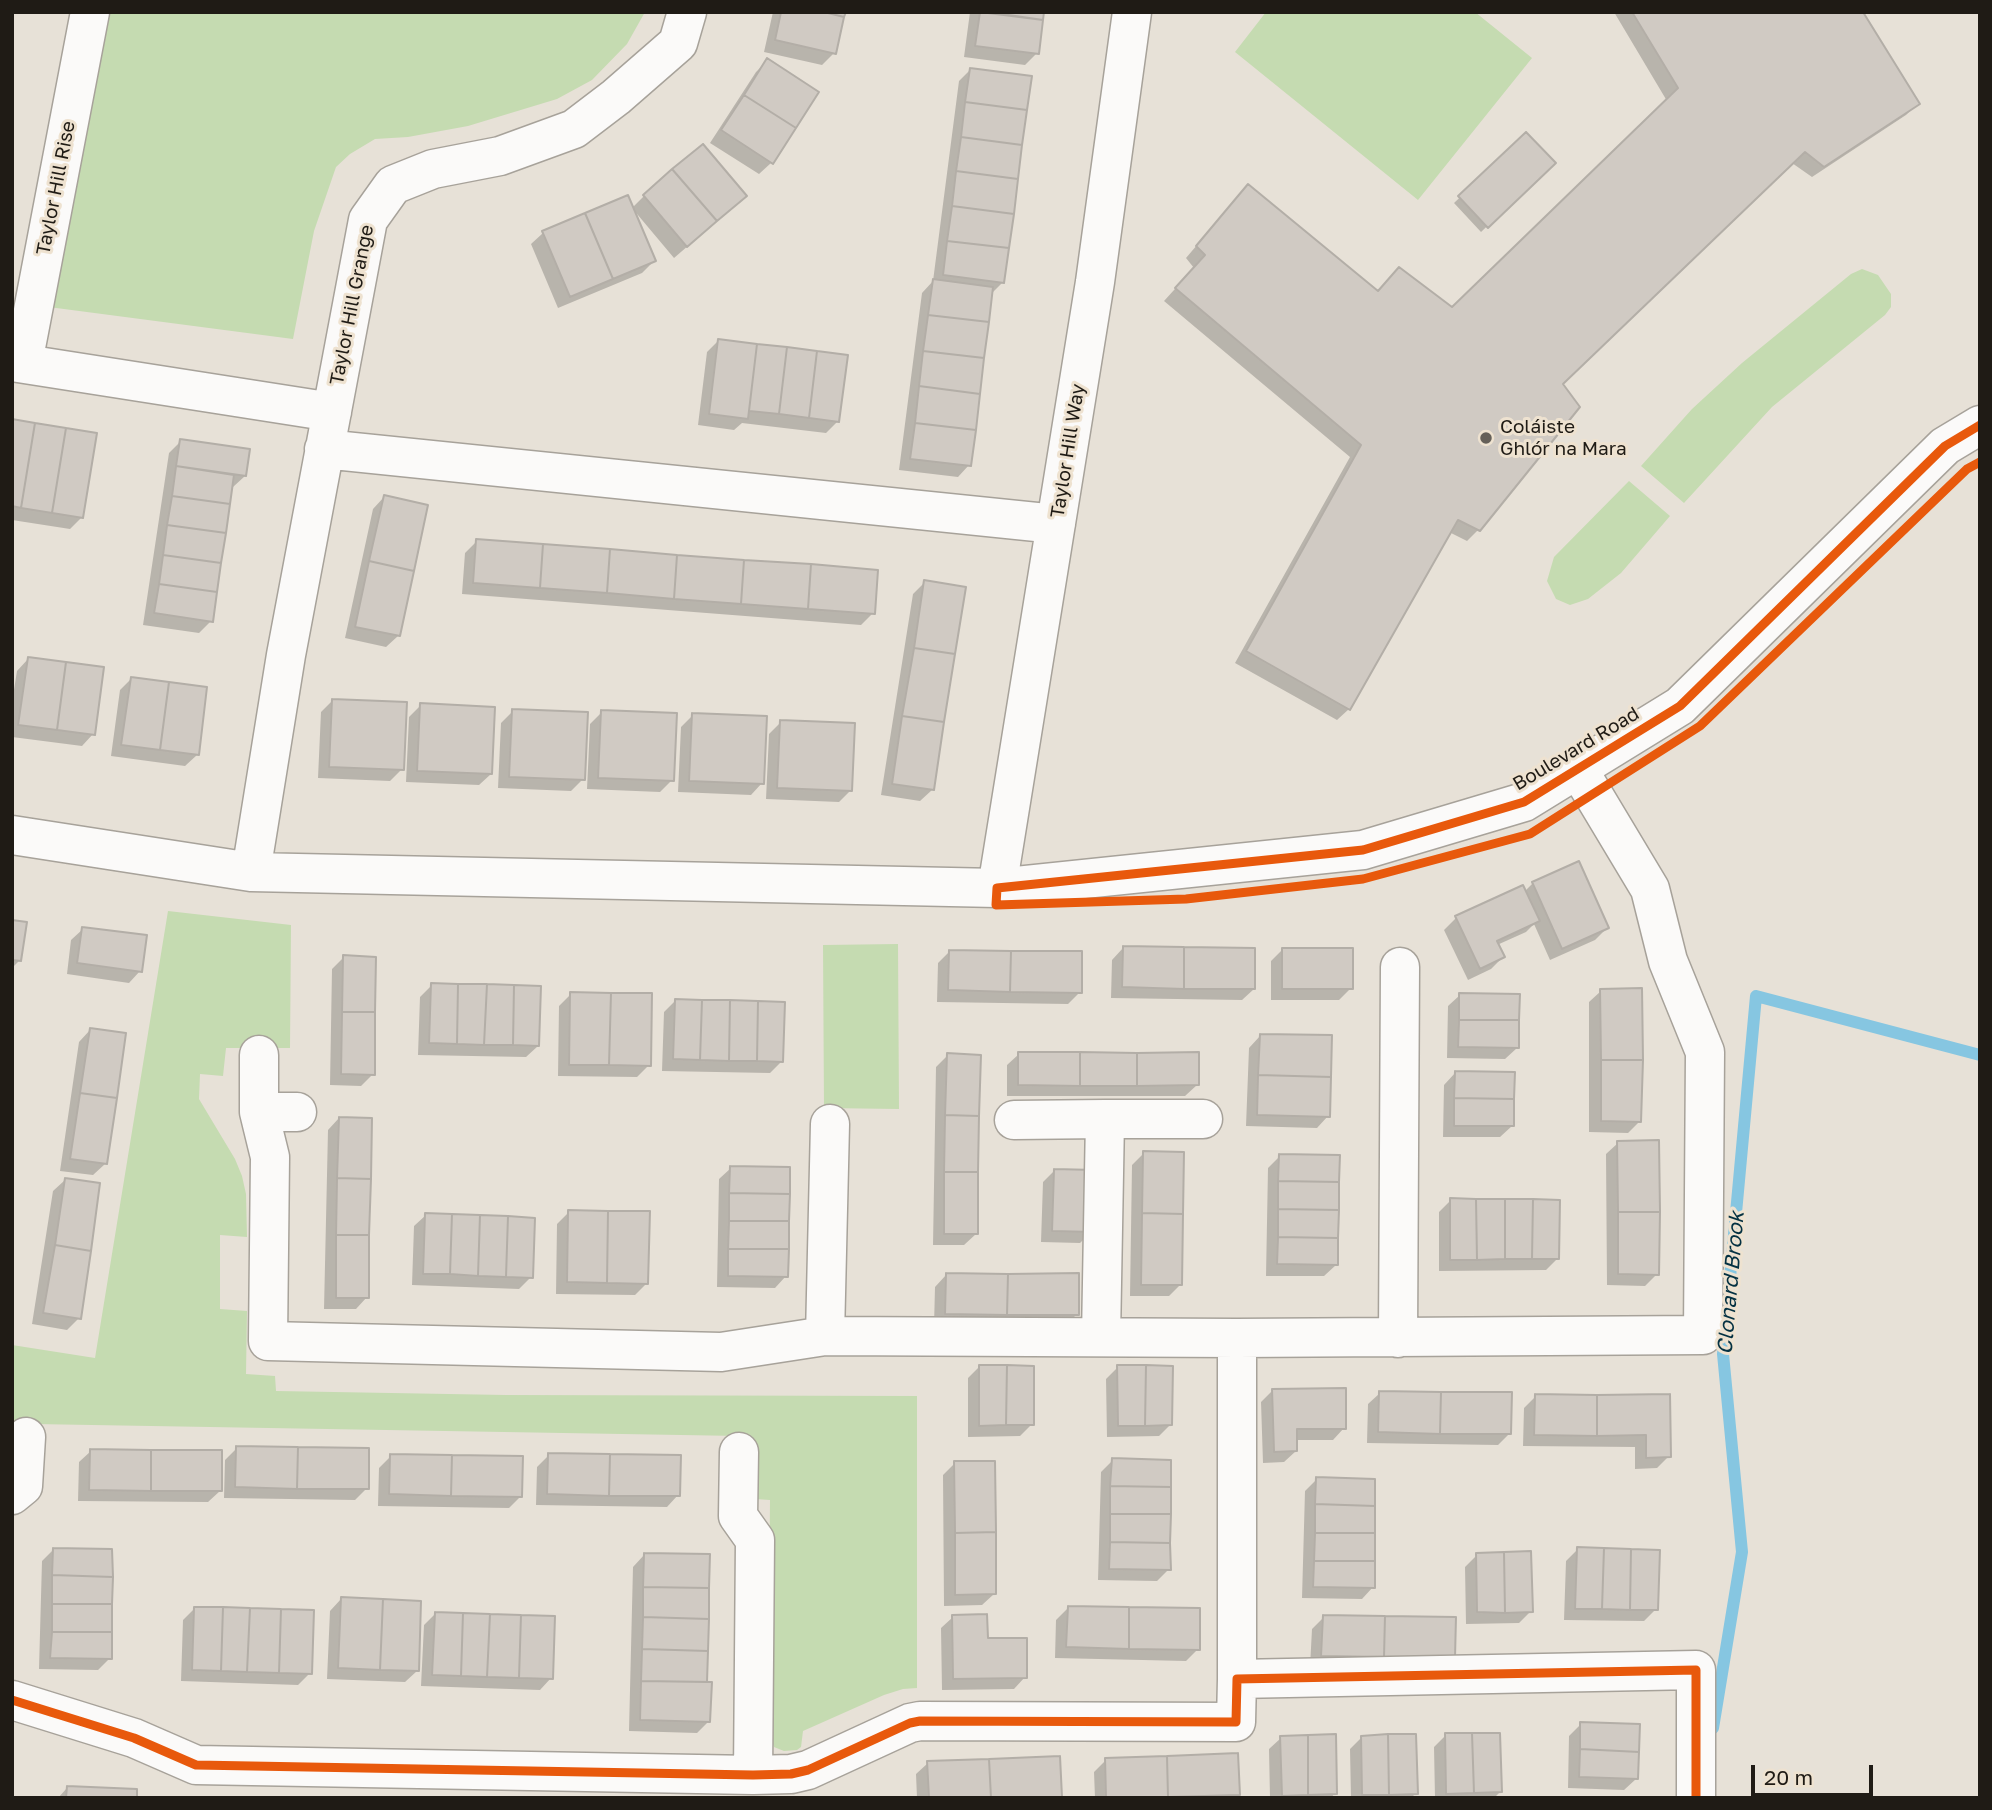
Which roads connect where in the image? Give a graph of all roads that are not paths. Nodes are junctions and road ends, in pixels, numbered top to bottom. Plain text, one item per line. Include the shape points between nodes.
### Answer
1 (90, 12) edge
2 (687, 12) edge
3 (1132, 12) edge
4 (18, 362) edge
5 (332, 412) junction
6 (1980, 425) edge
7 (324, 449) junction
8 (1056, 524) junction
9 (1578, 769) junction
10 (12, 835) edge
11 (251, 872) junction
12 (997, 888) junction
13 (1400, 967) dead end
14 (259, 1055) dead end
15 (259, 1112) junction
16 (297, 1112) dead end
17 (1014, 1119) dead end
18 (1105, 1119) junction
19 (1203, 1119) dead end
20 (830, 1124) dead end
21 (825, 1336) junction
22 (1101, 1337) junction
23 (1237, 1338) junction
24 (1398, 1338) junction
25 (26, 1437) dead end
26 (739, 1452) dead end
27 (12, 1495) edge
28 (1237, 1679) junction
29 (12, 1700) edge
30 (753, 1775) junction
31 (196, 1782) edge
32 (1696, 1798) edge

1 - 4 street, Taylor Hill Rise
2 - 5 street, Taylor Hill Grange via 678,43 573,129 500,156 433,169 393,185 368,220
3 - 8 street, Taylor Hill Way
4 - 5 street, Taylor Hill Grange
5 - 7 street, Taylor Hill Grange
6 - 9 street, Boulevard Road via 1945,446 1680,706
7 - 8 street
7 - 11 street, Taylor Hill Grange
8 - 12 street, Taylor Hill Way
9 - 12 street, Boulevard Road via 1524,802 1363,850
9 - 24 street via 1650,889 1668,961 1705,1052 1703,1335
10 - 11 street, Boulevard Road
11 - 12 street, Boulevard Road
13 - 24 street
14 - 15 street
15 - 16 street
15 - 21 street via 270,1157 268,1341 721,1352
17 - 18 street
18 - 19 street
18 - 22 street
20 - 21 street
21 - 22 street
22 - 23 street
23 - 24 street
23 - 28 street
25 - 27 street via 23,1486
26 - 30 street via 738,1516 755,1540
28 - 30 street via 1236,1722 920,1721 808,1770
28 - 32 street via 1696,1670
29 - 31 street via 134,1738
30 - 31 street

